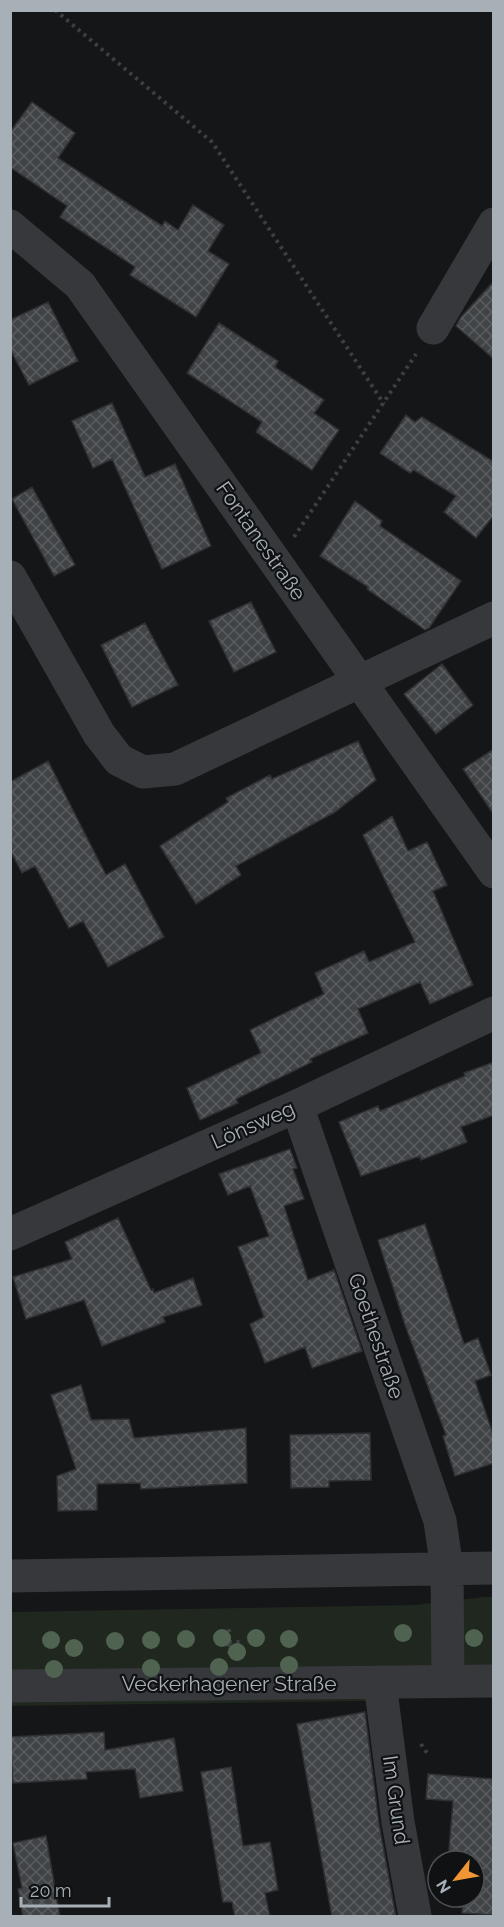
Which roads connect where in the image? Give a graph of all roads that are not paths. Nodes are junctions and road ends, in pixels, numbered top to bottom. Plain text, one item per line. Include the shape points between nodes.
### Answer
1 (494, 224) edge
2 (13, 234) edge
3 (433, 328) road end
4 (10, 577) edge
5 (494, 618) edge
6 (359, 681) junction
7 (490, 861) edge
8 (494, 1013) edge
9 (297, 1106) junction
10 (10, 1234) edge
11 (494, 1568) edge
12 (447, 1569) junction
13 (10, 1576) edge
14 (448, 1681) junction
15 (494, 1681) edge
16 (380, 1683) junction
17 (10, 1686) edge
18 (415, 1917) edge

1 - 3 street
2 - 6 street, Fontanestraße via 80,285
4 - 6 street via 99,734 119,760 143,772 176,769
5 - 6 street
6 - 7 street, Fontanestraße
8 - 9 street, Lönsweg
9 - 10 street, Lönsweg
9 - 12 street, Goethestraße via 440,1521
11 - 12 street
12 - 13 street
12 - 14 street
14 - 15 street, Veckerhagener Straße
14 - 16 street, Veckerhagener Straße
16 - 17 street, Veckerhagener Straße
16 - 18 street, Im Grund

